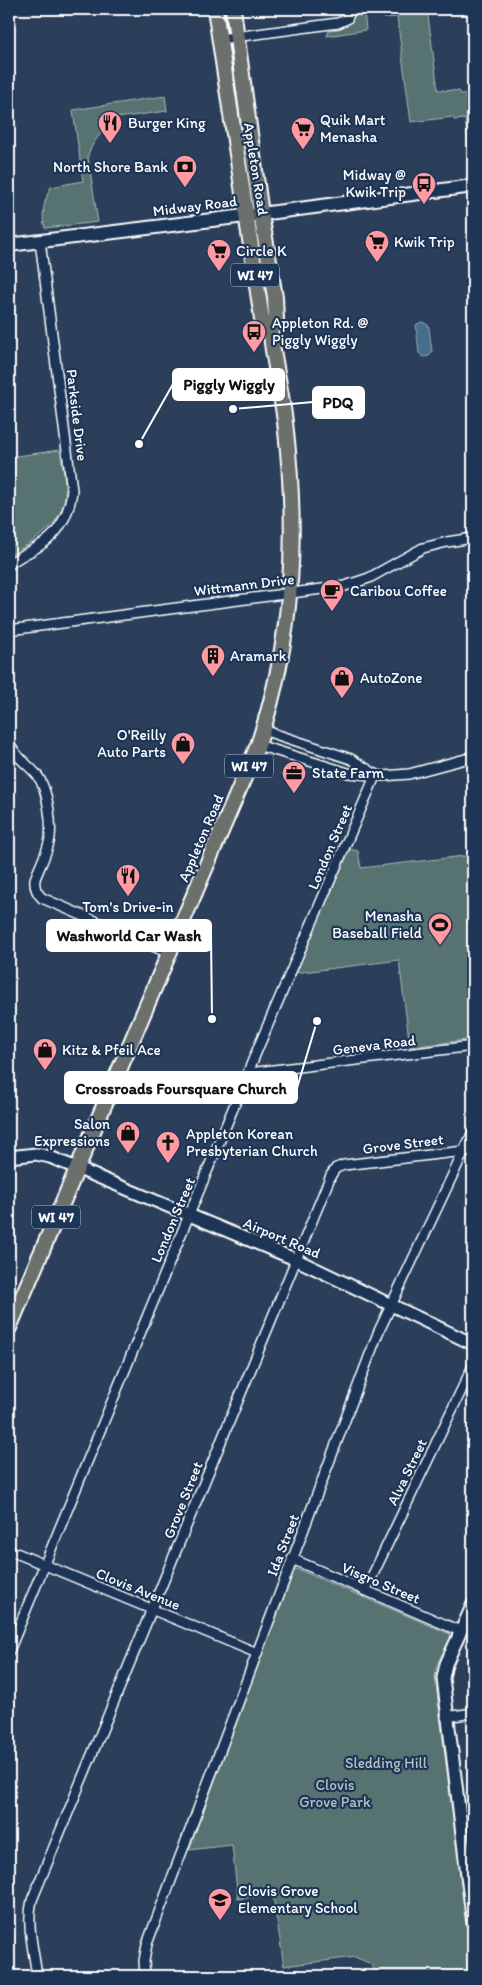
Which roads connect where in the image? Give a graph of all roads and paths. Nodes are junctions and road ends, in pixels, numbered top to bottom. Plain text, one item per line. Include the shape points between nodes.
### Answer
1 (215, 9) edge
2 (233, 9) edge
3 (351, 9) edge
4 (237, 37) junction
5 (220, 39) junction
6 (473, 186) edge
7 (254, 215) junction
8 (40, 241) junction
9 (9, 245) edge
10 (473, 538) edge
11 (9, 565) edge
12 (290, 592) junction
13 (9, 630) edge
14 (262, 730) junction
15 (9, 744) edge
16 (258, 745) junction
17 (473, 757) edge
18 (376, 774) junction
19 (169, 953) junction
20 (473, 1046) edge
21 (248, 1072) junction
22 (473, 1132) edge
23 (469, 1151) edge
24 (9, 1157) edge
25 (76, 1168) junction
26 (190, 1215) junction
27 (297, 1260) junction
28 (390, 1305) junction
29 (9, 1328) edge
30 (473, 1344) edge
31 (473, 1366) edge
32 (9, 1550) edge
33 (292, 1559) junction
34 (44, 1565) junction
35 (365, 1591) junction
36 (473, 1604) edge
37 (153, 1609) junction
38 (460, 1631) junction
39 (9, 1650) edge
40 (257, 1653) junction
41 (473, 1713) edge
42 (446, 1717) junction
43 (473, 1924) edge
44 (37, 1976) edge
45 (145, 1976) edge

1 - 5 main road, Appleton Road / WI 47
2 - 4 main road, Appleton Road / WI 47
3 - 4 street via 347,19 338,23
4 - 5 street
4 - 7 main road, Appleton Road / WI 47
5 - 7 main road, Appleton Road / WI 47
6 - 7 main road, Midway Road
7 - 8 main road, Midway Road
7 - 12 main road, Appleton Road / WI 47 via 276,305 276,323 270,332 291,472 293,534
8 - 9 main road, Midway Road
8 - 11 street, Parkside Drive via 71,500 62,523 49,539
10 - 12 street, Wittmann Drive via 423,548 352,584
12 - 13 street, Wittmann Drive
12 - 14 main road, Appleton Road / WI 47 via 280,668
14 - 16 main road, Appleton Road / WI 47
14 - 18 street via 351,759
15 - 19 street via 17,757 35,773 45,790 50,837 35,879 38,894
16 - 18 street via 348,772
16 - 19 main road, Appleton Road / WI 47
17 - 18 street via 398,776
18 - 21 street, London Street
19 - 25 main road, Appleton Road / WI 47
20 - 21 street, Geneva Road
21 - 26 street, London Street
22 - 23 street, Ida Street
23 - 27 street, Grove Street via 336,1168
23 - 28 street, Ida Street
24 - 25 street, Airport Road via 43,1154
25 - 26 street, Airport Road
25 - 29 main road, Appleton Road / WI 47
26 - 27 street, Airport Road
26 - 34 street, London Street
27 - 28 street, Airport Road
27 - 37 street, Grove Street
28 - 30 street, Airport Road
28 - 33 street, Ida Street
31 - 35 street, Alva Street
32 - 34 street, Clovis Avenue
33 - 35 street, Visgro Street
33 - 40 street, Ida Street
34 - 37 street, Clovis Avenue
34 - 39 street, London Street
35 - 38 street, Visgro Street
36 - 38 street
37 - 40 street, Clovis Avenue
37 - 44 street, Grove Street via 32,1900 30,1923
38 - 42 street via 443,1671
40 - 45 street, Ida Street via 147,1944
41 - 42 street
42 - 43 street

